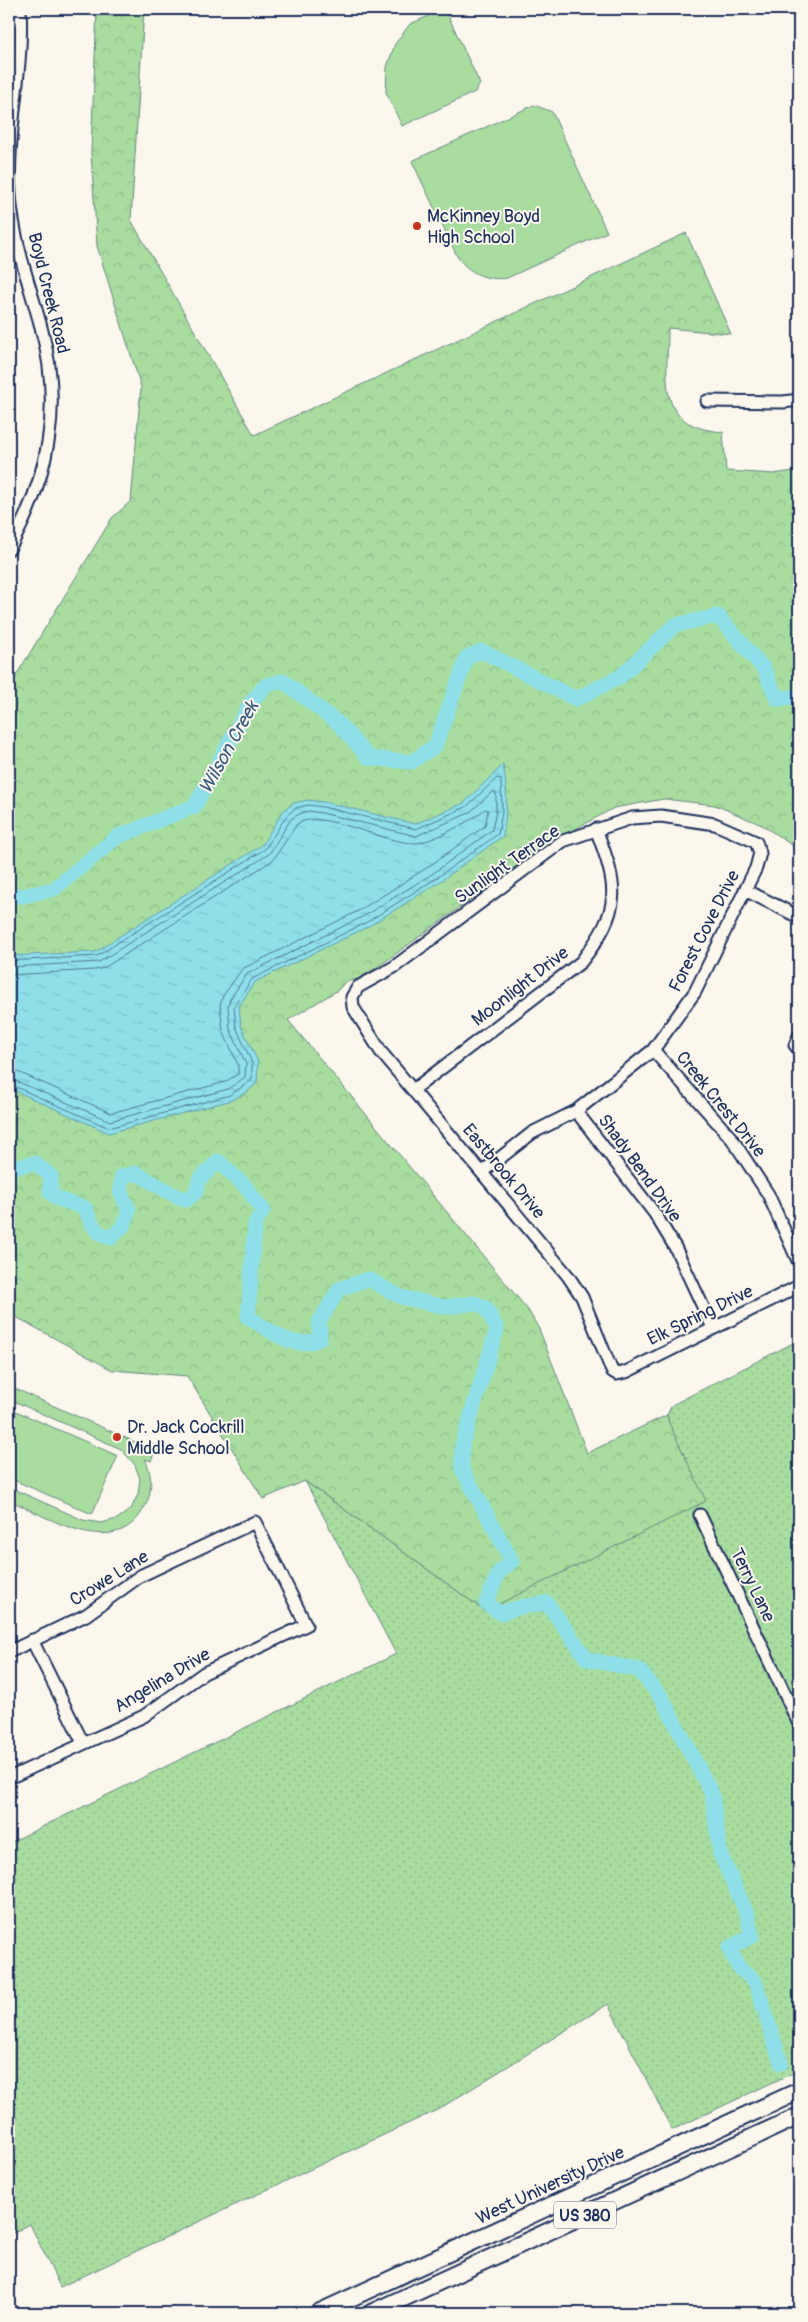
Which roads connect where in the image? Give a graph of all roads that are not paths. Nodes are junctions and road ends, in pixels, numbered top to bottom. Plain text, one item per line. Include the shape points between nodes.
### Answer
1 (20, 9) edge
2 (14, 40) edge
3 (799, 400) edge
4 (707, 401) dead end
5 (9, 549) edge
6 (596, 829) junction
7 (759, 847) joint
8 (745, 890) junction
9 (799, 917) edge
10 (352, 997) joint
11 (653, 1050) junction
12 (413, 1090) junction
13 (576, 1111) junction
14 (482, 1172) junction
15 (799, 1263) edge
16 (799, 1286) edge
17 (713, 1328) junction
18 (617, 1374) joint
19 (700, 1516) dead end
20 (255, 1522) joint
21 (32, 1640) junction
22 (9, 1652) edge
23 (799, 1724) edge
24 (83, 1743) junction
25 (9, 1778) edge
26 (799, 2092) edge
27 (799, 2116) edge
28 (338, 2309) edge
29 (318, 2313) edge
30 (370, 2313) edge

1 - 2 street, Boyd Creek Road
2 - 5 street, Boyd Creek Road via 11,207 45,344 52,408 38,488
3 - 4 street
6 - 7 street, Sunlight Terrace via 632,818 661,816 715,824 746,836
6 - 10 street, Sunlight Terrace via 563,841 394,967 358,987
6 - 12 street, Moonlight Drive via 612,875 614,894 610,917 598,939 581,962
7 - 8 street, Forest Cove Drive via 756,868
8 - 9 street
8 - 11 street, Forest Cove Drive via 696,992
10 - 12 street, Eastbrook Drive via 353,1007 381,1052
11 - 13 street, Forest Cove Drive
11 - 15 street, Creek Crest Drive via 732,1139 768,1194
12 - 14 street, Eastbrook Drive
13 - 14 street, Forest Cove Drive via 532,1133
13 - 17 street, Shady Bend Drive via 655,1214 675,1247
14 - 18 street, Eastbrook Drive via 568,1276 582,1297 609,1367
16 - 17 street, Elk Spring Drive
17 - 18 street, Elk Spring Drive
19 - 23 street, Terry Lane
20 - 21 street, Crowe Lane via 140,1576 86,1615
20 - 24 street, Angelina Drive via 306,1625 204,1673 144,1716
21 - 22 street, Crowe Lane
21 - 24 street
24 - 25 street, Angelina Drive
26 - 28 highway, West University Drive / US 380
27 - 30 highway, US 380
28 - 29 highway, West University Drive / US 380

